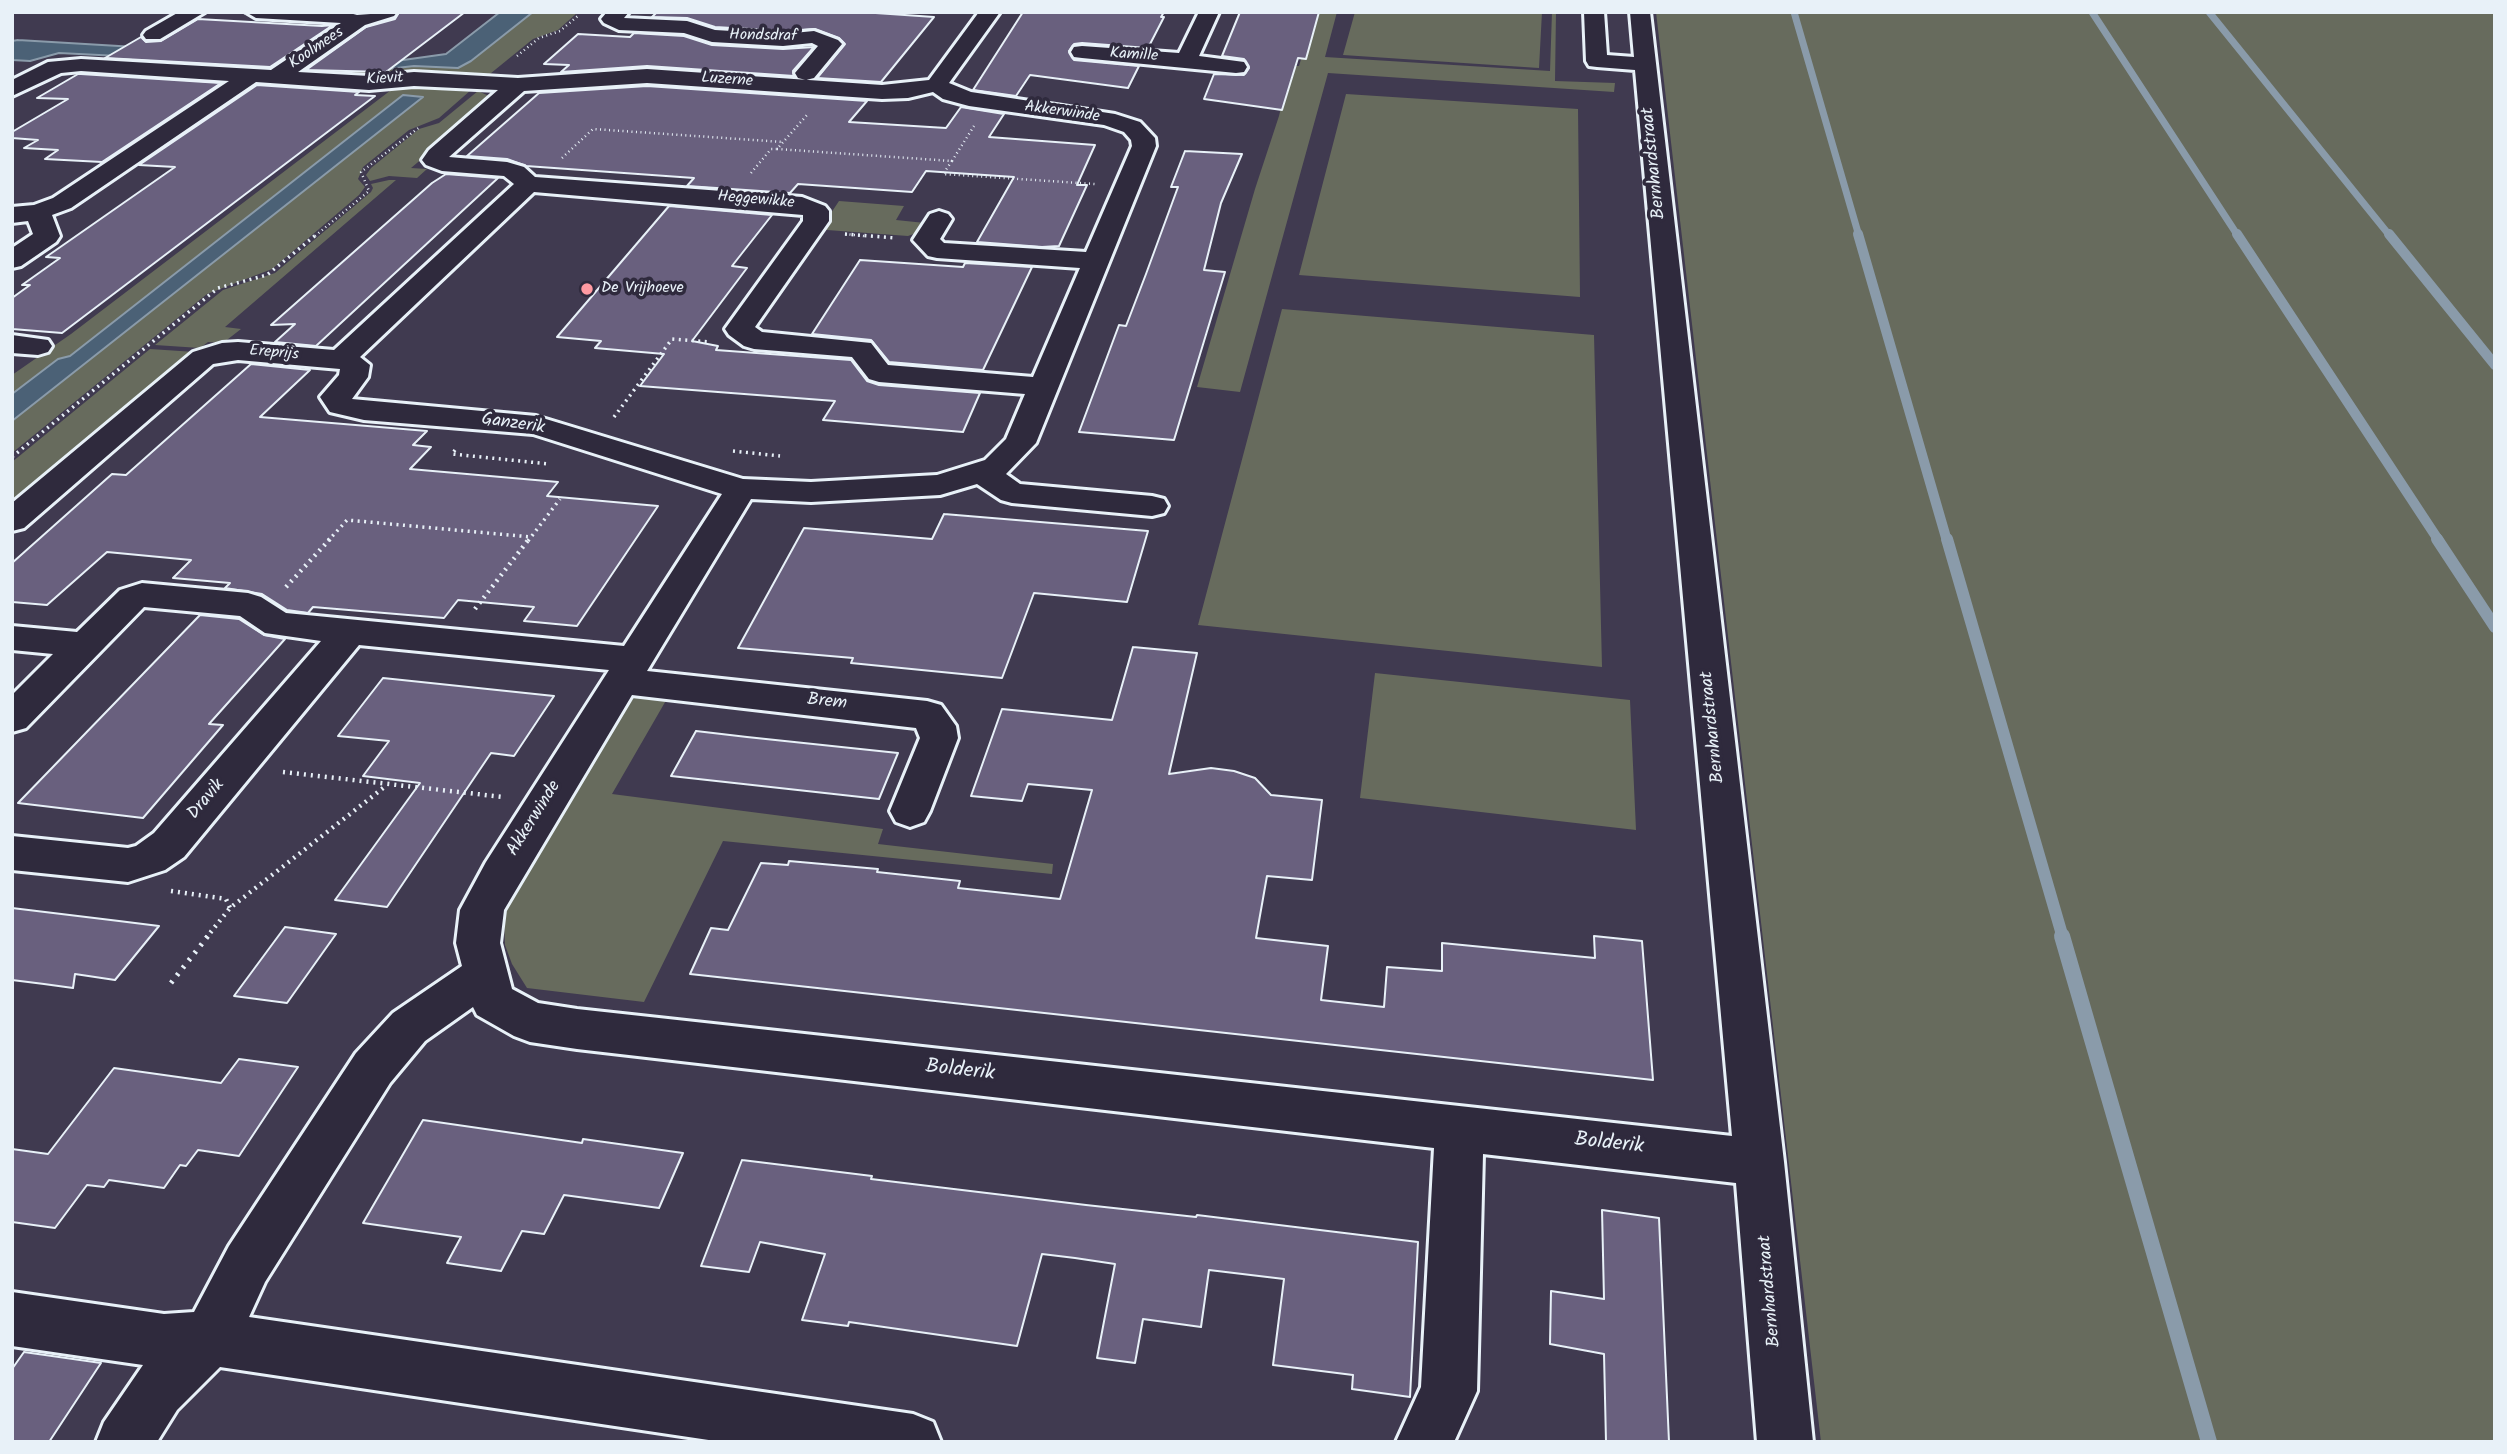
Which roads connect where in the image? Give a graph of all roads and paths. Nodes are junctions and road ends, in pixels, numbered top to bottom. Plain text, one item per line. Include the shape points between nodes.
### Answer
1 (195, 12) edge
2 (256, 12) edge
3 (387, 12) edge
4 (583, 12) edge
5 (619, 12) edge
6 (990, 12) edge
7 (1209, 12) edge
8 (1594, 12) edge
9 (1640, 12) edge
10 (829, 20) dead end
11 (358, 21) junction
12 (153, 35) dead end
13 (712, 36) junction
14 (814, 37) junction
15 (1082, 52) dead end
16 (1186, 61) junction
17 (1645, 64) junction
18 (1237, 67) dead end
19 (12, 72) edge
20 (806, 73) dead end
21 (38, 74) junction
22 (252, 75) junction
23 (276, 77) junction
24 (668, 77) junction
25 (483, 83) junction
26 (518, 85) junction
27 (937, 85) junction
28 (830, 88) junction
29 (12, 89) edge
30 (426, 125) dead end
31 (783, 142) junction
32 (777, 149) junction
33 (531, 184) junction
34 (1127, 187) junction
35 (729, 198) junction
36 (25, 214) edge
37 (932, 230) joint
38 (809, 232) junction
39 (12, 260) edge
40 (1096, 261) junction
41 (746, 334) junction
42 (341, 359) junction
43 (1044, 387) junction
44 (594, 443) junction
45 (12, 457) edge
46 (982, 473) junction
47 (741, 489) junction
48 (560, 499) dead end
49 (1152, 506) dead end
50 (12, 521) edge
51 (531, 537) junction
52 (261, 614) junction
53 (350, 631) junction
54 (12, 638) edge
55 (450, 642) junction
56 (85, 645) junction
57 (628, 671) junction
58 (12, 718) edge
59 (235, 767) junction
60 (388, 784) junction
61 (546, 802) junction
62 (910, 811) dead end
63 (12, 853) edge
64 (150, 858) junction
65 (230, 908) junction
66 (485, 974) junction
67 (171, 983) dead end
68 (1459, 1128) junction
69 (1759, 1162) junction
70 (12, 1319) edge
71 (210, 1338) junction
72 (124, 1442) edge
73 (913, 1442) edge
74 (1423, 1442) edge
75 (1785, 1442) edge

1 - 12 street
2 - 11 street, Koolmees
3 - 11 street, Koolmees
4 - 25 path via 560,31 539,38
5 - 13 street, Hondsdraf via 611,19 619,24 687,27
6 - 27 street
7 - 16 street
8 - 17 street via 1597,61
9 - 17 street, Bernhardstraat
10 - 14 street, Hondsdraf
11 - 23 street, Koolmees
13 - 14 street, Hondsdraf
13 - 24 street, Hondsdraf
14 - 20 street, Hondsdraf via 831,44
15 - 16 street, Kamille
16 - 18 street, Kamille
17 - 69 street, Bernhardstraat
19 - 21 street, Kievit
21 - 22 street, Kievit via 81,65
21 - 29 street, Kievit
22 - 23 street, Kievit
22 - 36 street via 62,203
23 - 25 street, Kievit
24 - 26 street, Luzerne
24 - 28 street, Luzerne
25 - 26 street, Kievit
26 - 33 street, Heggewikke via 434,160 451,166 507,169
27 - 28 street, Luzerne via 908,91
27 - 34 street, Akkerwinde via 969,99 1107,119 1132,127 1144,146
28 - 31 path
30 - 45 path via 415,128 361,172 369,191 267,275 218,288
31 - 32 path
31 - 33 path via 593,128
32 - 34 path via 952,161 943,174
32 - 35 path via 771,149
33 - 35 street, Heggewikke
33 - 42 street
34 - 40 street, Akkerwinde
35 - 38 street, Heggewikke via 802,205 816,211 817,220
36 - 39 street via 47,236
37 - 38 path
37 - 40 street via 937,250
38 - 41 street, Heggewikke via 740,329
40 - 43 street, Akkerwinde
41 - 43 street via 754,340 862,349 879,373
41 - 44 path via 722,343 672,340
42 - 44 street, Ganzerik via 355,365 354,377 335,397 341,406 536,425
42 - 50 street, Ereprijs via 238,351 203,358
43 - 46 street, Akkerwinde via 1020,443 996,467
44 - 47 street, Ganzerik
46 - 47 street, Akkerwinde via 940,485 811,492
46 - 49 street via 1012,493
47 - 57 street, Akkerwinde
48 - 51 path
51 - 52 path via 347,520
51 - 55 path
52 - 53 street via 278,624
52 - 56 street via 248,605 142,595 132,598
53 - 55 street
53 - 59 street, Dravik
54 - 56 street
55 - 57 street
56 - 58 street
57 - 61 street, Akkerwinde
57 - 62 street, Brem via 927,715 937,726 939,738
59 - 60 path
59 - 64 street, Dravik via 169,845
60 - 61 path
60 - 65 path
61 - 66 street, Akkerwinde via 482,910 478,943
63 - 64 street, Dravik via 128,866
64 - 65 path via 166,890 226,899
65 - 67 path
66 - 68 street, Bolderik via 493,1001 530,1022
66 - 71 street via 409,1027 373,1068 247,1264
68 - 69 street, Bolderik
68 - 74 street via 1449,1391
69 - 75 street, Bernhardstraat
70 - 71 street via 164,1341
71 - 72 street via 157,1390
71 - 73 street

